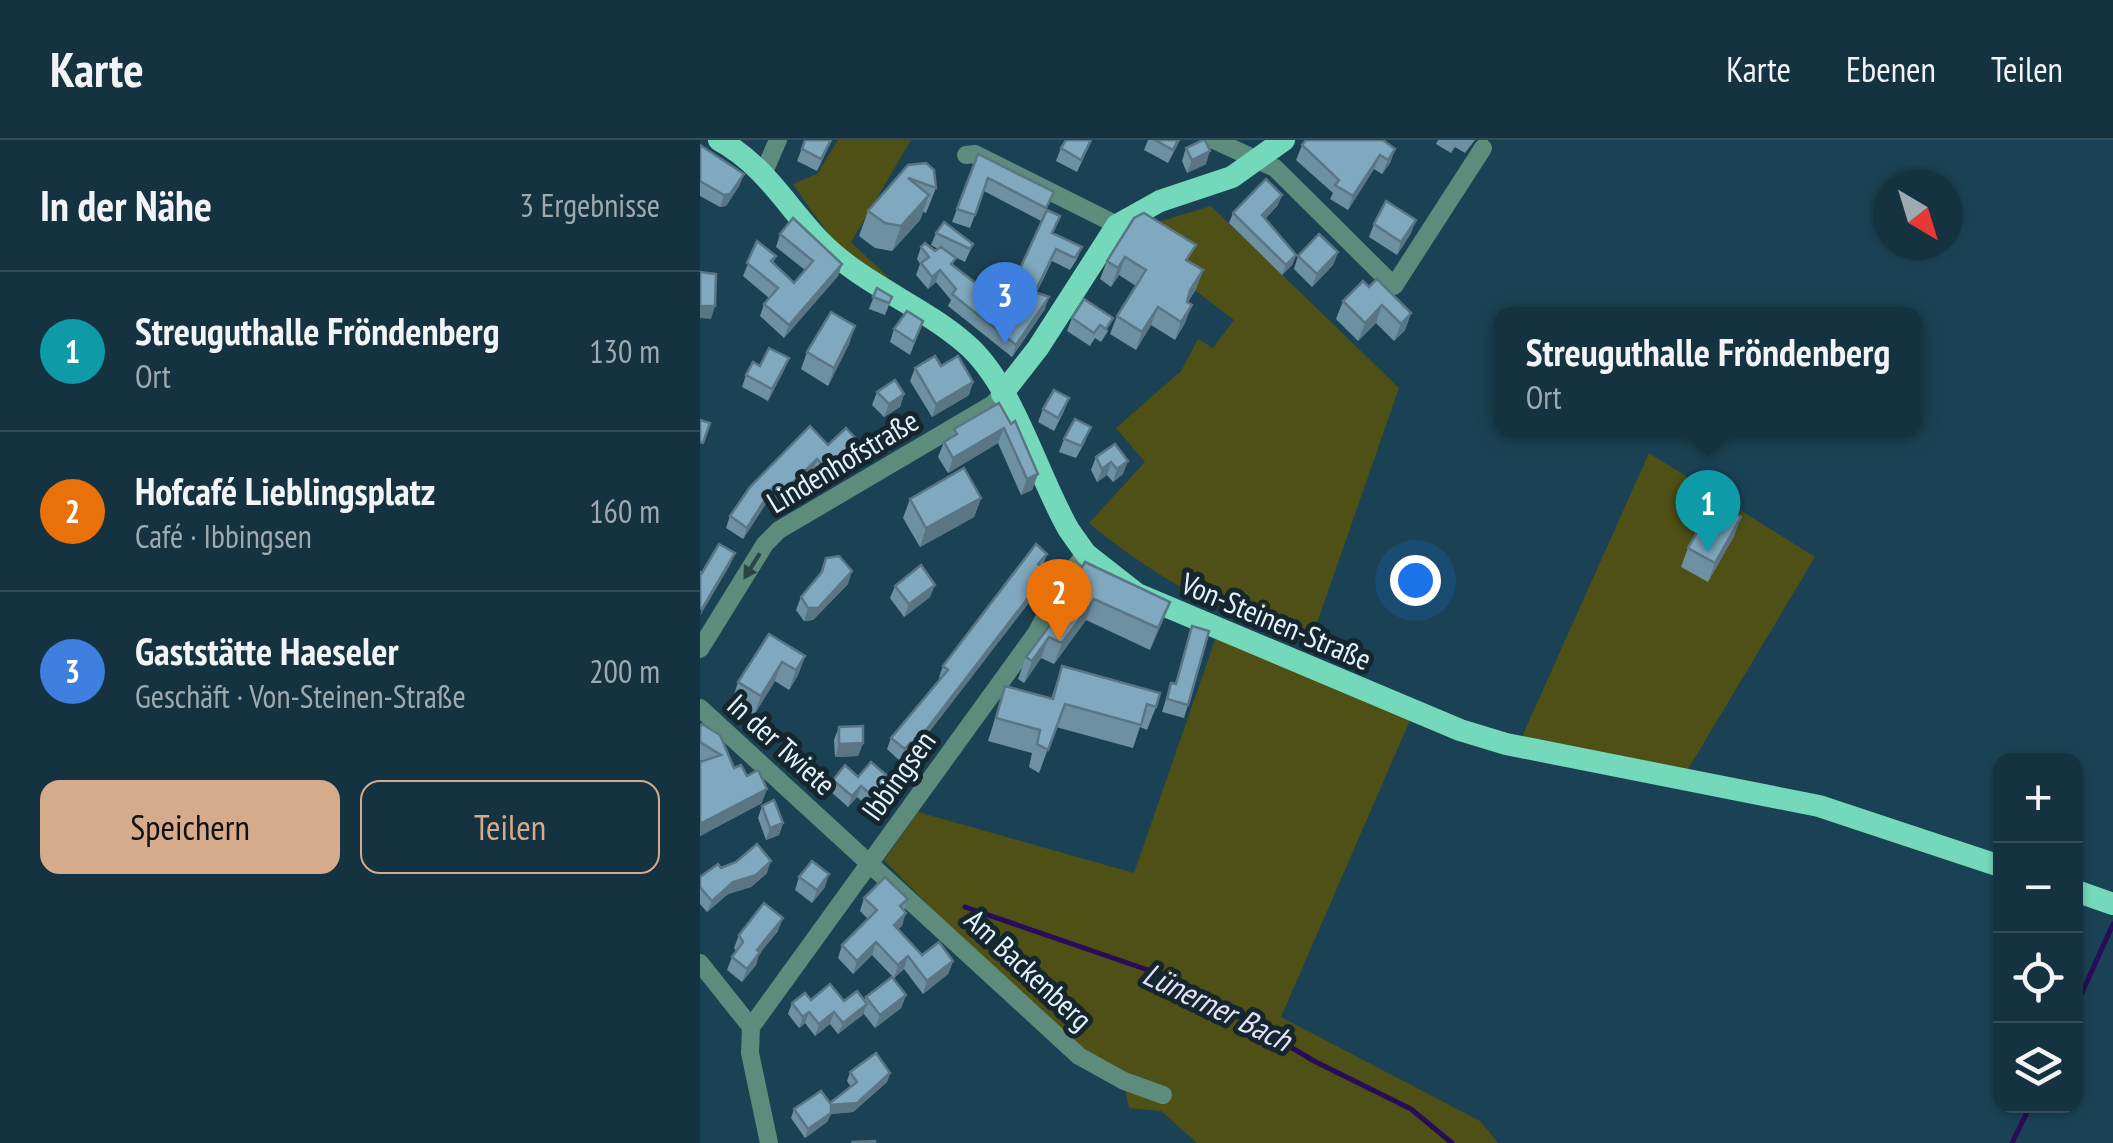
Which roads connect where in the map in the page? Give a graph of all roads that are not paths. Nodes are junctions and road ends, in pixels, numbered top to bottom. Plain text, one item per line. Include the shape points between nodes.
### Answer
1 (719, 140) edge
2 (778, 140) edge
3 (1214, 140) edge
4 (1284, 140) edge
5 (1483, 148) dead end
6 (966, 155) dead end
7 (1260, 159) junction
8 (764, 172) junction
9 (1118, 225) junction
10 (1002, 394) junction
11 (1086, 554) junction
12 (700, 649) edge
13 (700, 708) edge
14 (871, 861) junction
15 (1993, 864) edge
16 (2083, 893) edge
17 (2113, 904) edge
18 (700, 963) edge
19 (751, 1027) junction
20 (1163, 1095) dead end
21 (769, 1143) edge

1 - 8 main road, Von-Steinen-Straße
2 - 8 street
3 - 7 street
4 - 7 main road
5 - 7 street via 1394,286
6 - 9 street
7 - 9 main road
8 - 10 main road, Von-Steinen-Straße via 821,242 967,344
9 - 10 main road
10 - 11 main road, Von-Steinen-Straße via 1055,506
10 -> 12 street, Lindenhofstraße via 779,530
11 - 14 street, Ibbingsen
11 - 15 main road, Von-Steinen-Straße via 1136,594 1460,730 1819,806
13 - 14 street, In der Twiete
14 - 19 street, Ibbingsen
14 - 20 street, Am Backenberg via 1079,1056
16 - 17 main road
18 - 19 street
19 - 21 street

